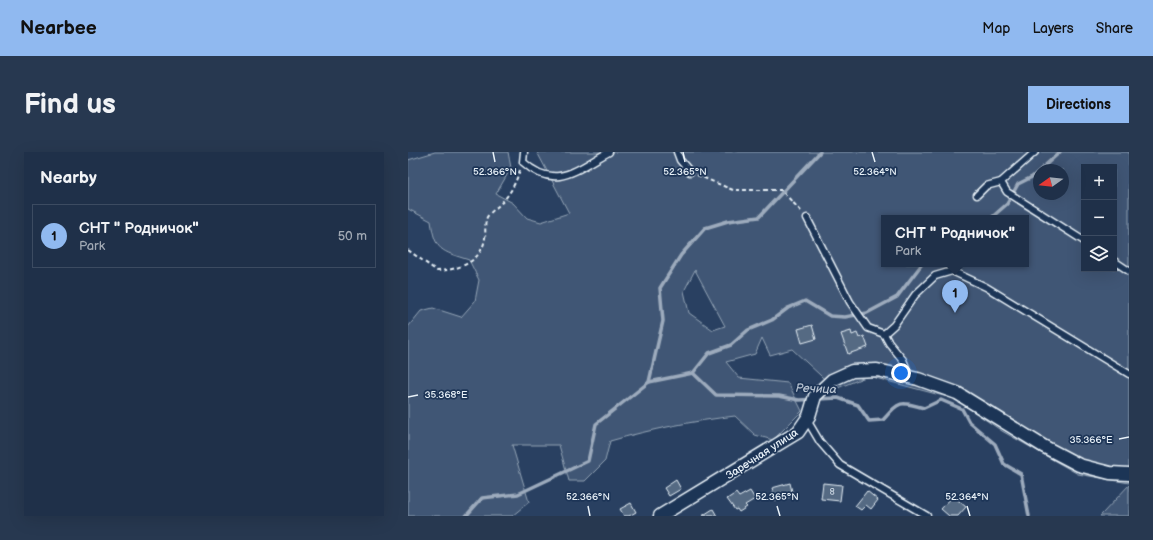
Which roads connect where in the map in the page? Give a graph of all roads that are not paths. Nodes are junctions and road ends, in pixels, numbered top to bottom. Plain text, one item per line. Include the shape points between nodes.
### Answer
1 (524, 152) edge
2 (609, 152) edge
3 (677, 152) edge
4 (1035, 152) edge
5 (690, 172) road end
6 (1001, 182) junction
7 (977, 195) dead end
8 (807, 218) road end
9 (1081, 239) edge
10 (1117, 263) edge
11 (1129, 271) edge
12 (884, 334) junction
13 (1129, 374) edge
14 (910, 377) junction
15 (807, 420) junction
16 (1129, 474) edge
17 (660, 516) edge
18 (927, 516) edge

1 - 2 lane via 523,162 531,170 556,178 582,168
3 - 5 lane
4 - 6 lane
6 - 7 lane via 986,186
6 - 9 lane via 1007,192
8 - 12 lane via 850,302 868,328
10 - 11 lane
12 - 13 lane via 894,325 915,295 935,276 952,271 986,286
12 - 14 lane via 903,360
14 - 15 street via 877,370 852,371 832,380 815,396
14 - 16 street via 957,393 1079,465 1110,473
15 - 17 street, Заречная улица via 798,432
15 - 18 lane, Заречная улица via 820,442 840,466

